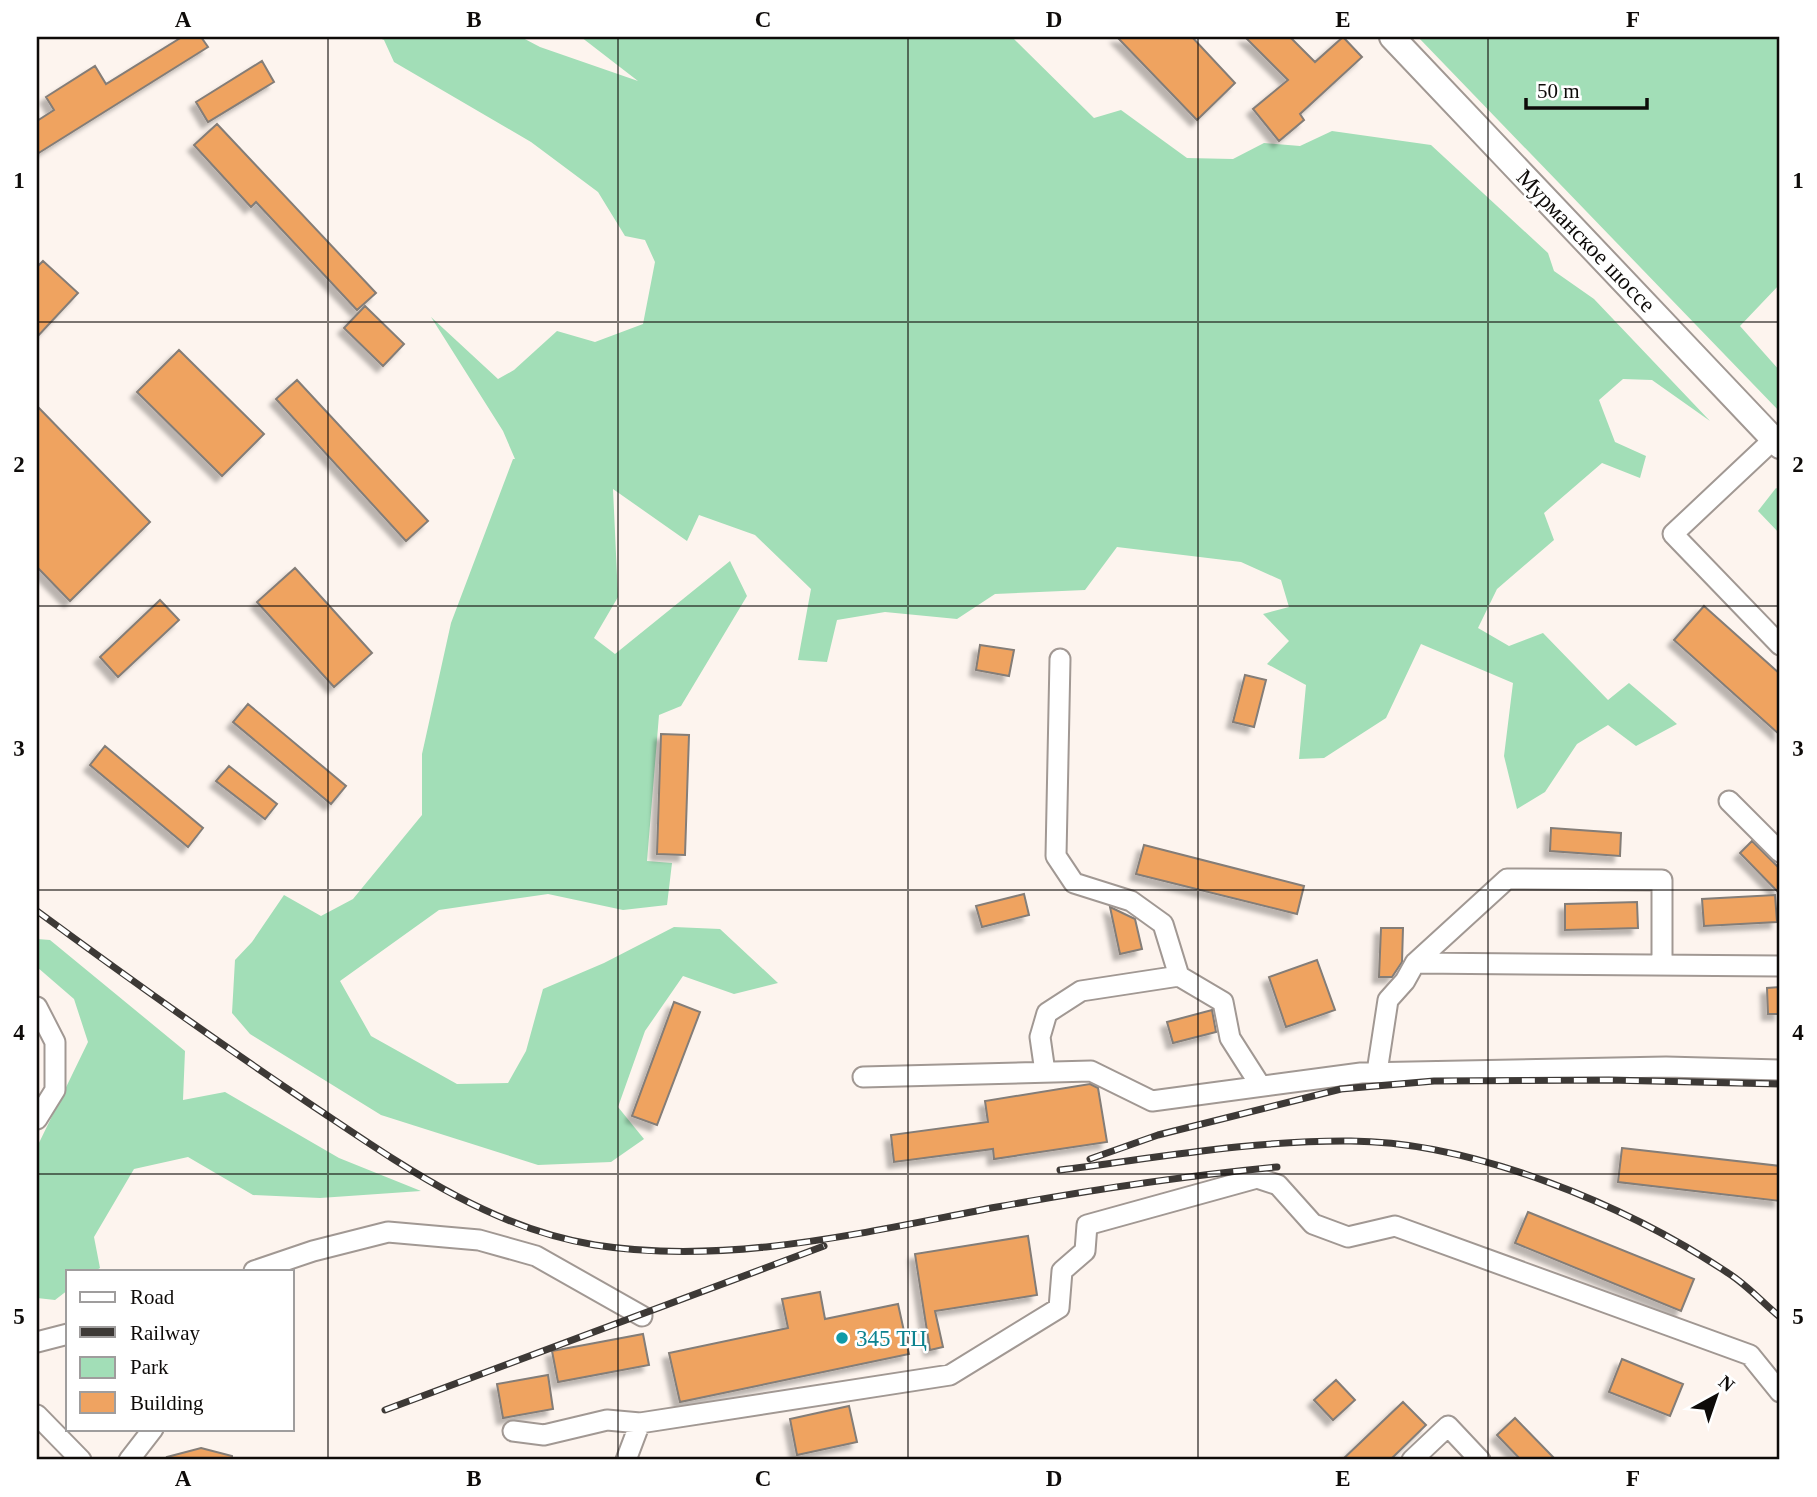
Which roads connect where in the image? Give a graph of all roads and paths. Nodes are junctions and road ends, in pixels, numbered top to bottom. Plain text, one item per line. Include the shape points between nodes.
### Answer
1 (1391, 37) edge
2 (1777, 443) edge
3 (1780, 645) edge
4 (1060, 659) dead end
5 (1729, 800) dead end
6 (1780, 852) edge
7 (1415, 963) junction
8 (1661, 965) junction
9 (1780, 966) edge
10 (1179, 976) junction
11 (37, 1007) edge
12 (1780, 1070) edge
13 (1045, 1072) junction
14 (1377, 1073) junction
15 (863, 1077) dead end
16 (1261, 1085) junction
17 (37, 1119) edge
18 (257, 1270) edge
19 (642, 1316) dead end
20 (66, 1335) edge
21 (37, 1342) edge
22 (1780, 1392) edge
23 (37, 1415) edge
24 (640, 1423) junction
25 (152, 1430) edge
26 (513, 1431) dead end
27 (81, 1460) edge
28 (129, 1460) edge
29 (626, 1460) edge
30 (1412, 1460) edge
31 (1480, 1460) edge

1 - 2 main road, Мурманское шоссе
2 - 3 street via 1673,534
4 - 10 street via 1056,856 1074,883 1131,901 1163,924
5 - 6 street
7 - 8 street
7 - 8 street via 1507,879 1662,880
7 - 14 street via 1388,1000
8 - 9 street
10 - 13 street via 1081,991 1047,1013 1040,1037
10 - 16 street via 1223,1002 1230,1038
11 - 17 street via 55,1042 55,1090
12 - 14 street via 1667,1067
13 - 15 street
13 - 16 street via 1091,1071 1152,1101
14 - 16 street
18 - 19 street via 388,1232 479,1240 536,1256
20 - 21 street
22 - 24 street via 1750,1355 1395,1226 1348,1237 1313,1224 1278,1185 1257,1178 1087,1225 1085,1251 1062,1270 1059,1308 950,1376
23 - 27 street
24 - 26 street via 607,1420 544,1435
24 - 29 street
25 - 28 street
30 - 31 street via 1448,1426

